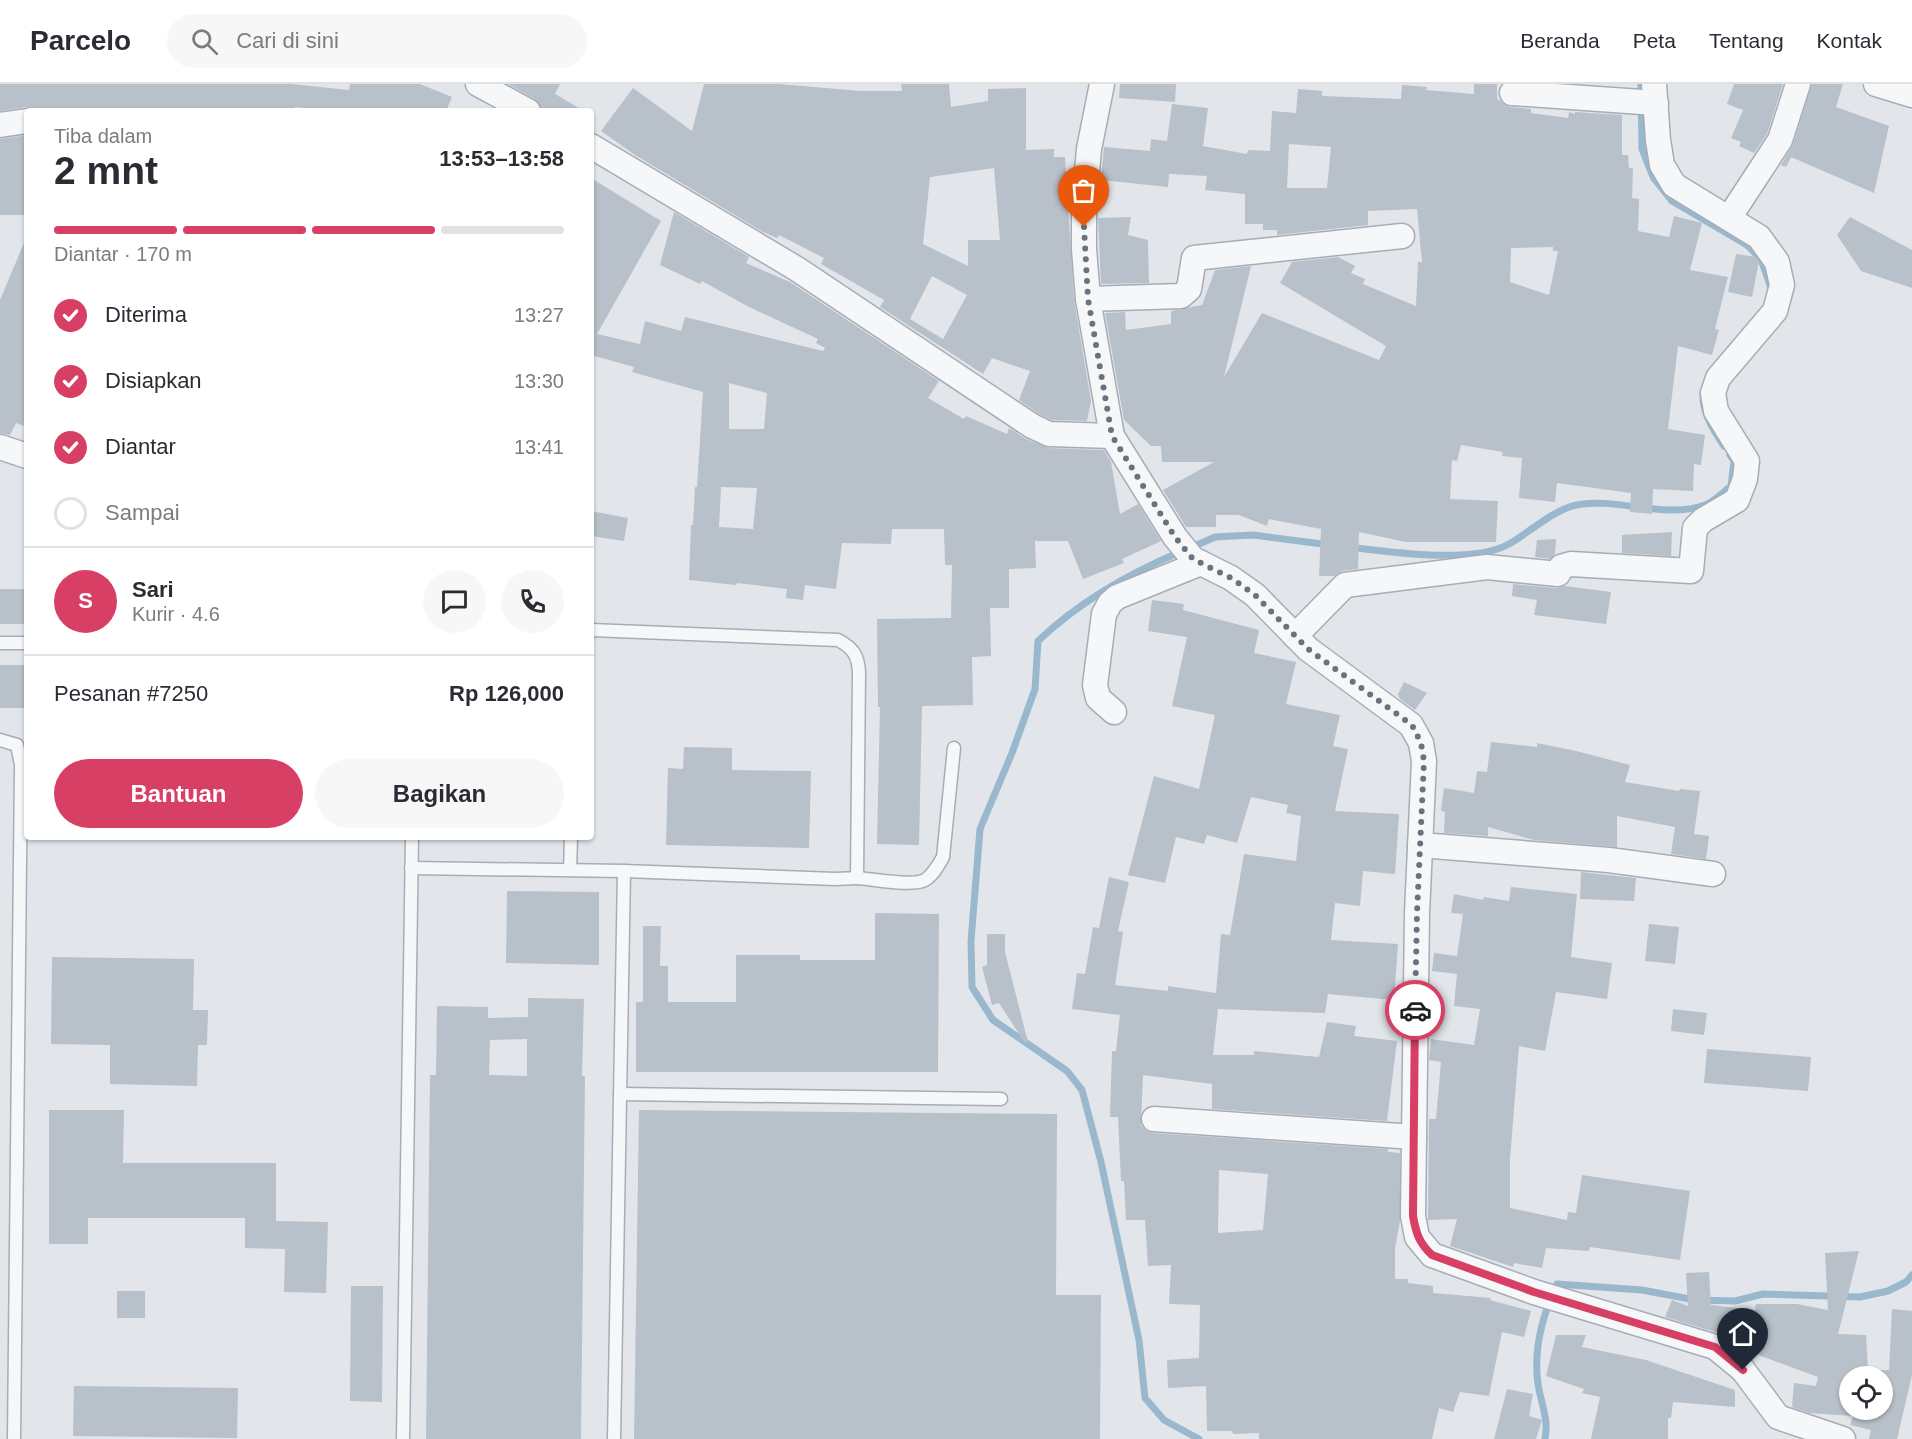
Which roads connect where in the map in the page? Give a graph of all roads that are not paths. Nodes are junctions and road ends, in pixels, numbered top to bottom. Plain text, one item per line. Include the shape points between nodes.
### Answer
1 (478, 84) edge
2 (1102, 84) edge
3 (1798, 84) edge
4 (1875, 84) edge
5 (1512, 93) dead end
6 (1912, 94) edge
7 (1646, 98) edge
8 (522, 108) edge
9 (24, 121) edge
10 (0, 124) edge
11 (594, 148) edge
12 (1729, 218) junction
13 (1402, 236) dead end
14 (1088, 299) junction
15 (1112, 436) junction
16 (0, 447) edge
17 (24, 455) edge
18 (1197, 561) junction
19 (594, 630) edge
20 (1295, 636) junction
21 (0, 643) edge
22 (24, 643) edge
23 (1114, 712) dead end
24 (0, 740) edge
25 (22, 744) edge
26 (954, 748) dead end
27 (412, 840) edge
28 (571, 840) edge
29 (1420, 846) junction
30 (411, 868) junction
31 (570, 870) junction
32 (624, 871) junction
33 (1713, 874) dead end
34 (857, 878) junction
35 (620, 1094) junction
36 (1001, 1099) dead end
37 (1154, 1119) dead end
38 (1414, 1137) junction
39 (14, 1439) edge
40 (403, 1439) edge
41 (614, 1439) edge
42 (1843, 1439) edge

1 - 8 street
2 - 14 street via 1089,149 1084,206
3 - 12 street via 1780,140
4 - 6 street
5 - 7 street
7 - 12 street via 1662,165 1674,185
9 - 10 street
11 - 15 street via 797,269 1032,426 1049,434
12 - 20 street via 1759,237 1777,261 1782,285 1775,311 1718,378 1713,393 1716,411 1747,461 1745,479 1737,500 1695,528 1691,571 1571,564 1561,567 1558,574 1486,567 1345,585
13 - 14 street via 1194,258 1189,289 1181,296
14 - 15 street
15 - 18 street via 1175,537
16 - 17 street
18 - 20 street via 1255,595
18 - 23 street via 1110,603 1104,614 1095,685 1098,698
19 - 34 lane via 838,640 850,647 858,658 859,672
20 - 29 street via 1412,725 1424,761
21 - 22 lane
24 - 25 lane
25 - 39 lane
26 - 34 lane via 943,857 937,868 918,884
27 - 30 lane
28 - 31 lane
29 - 33 street via 1609,860
29 - 38 street
30 - 31 lane
30 - 40 lane
31 - 32 lane
32 - 34 lane
32 - 35 lane
35 - 36 lane
35 - 41 lane
37 - 38 street
38 - 42 street via 1413,1216 1417,1237 1432,1255 1569,1304 1715,1347 1743,1370 1778,1417

